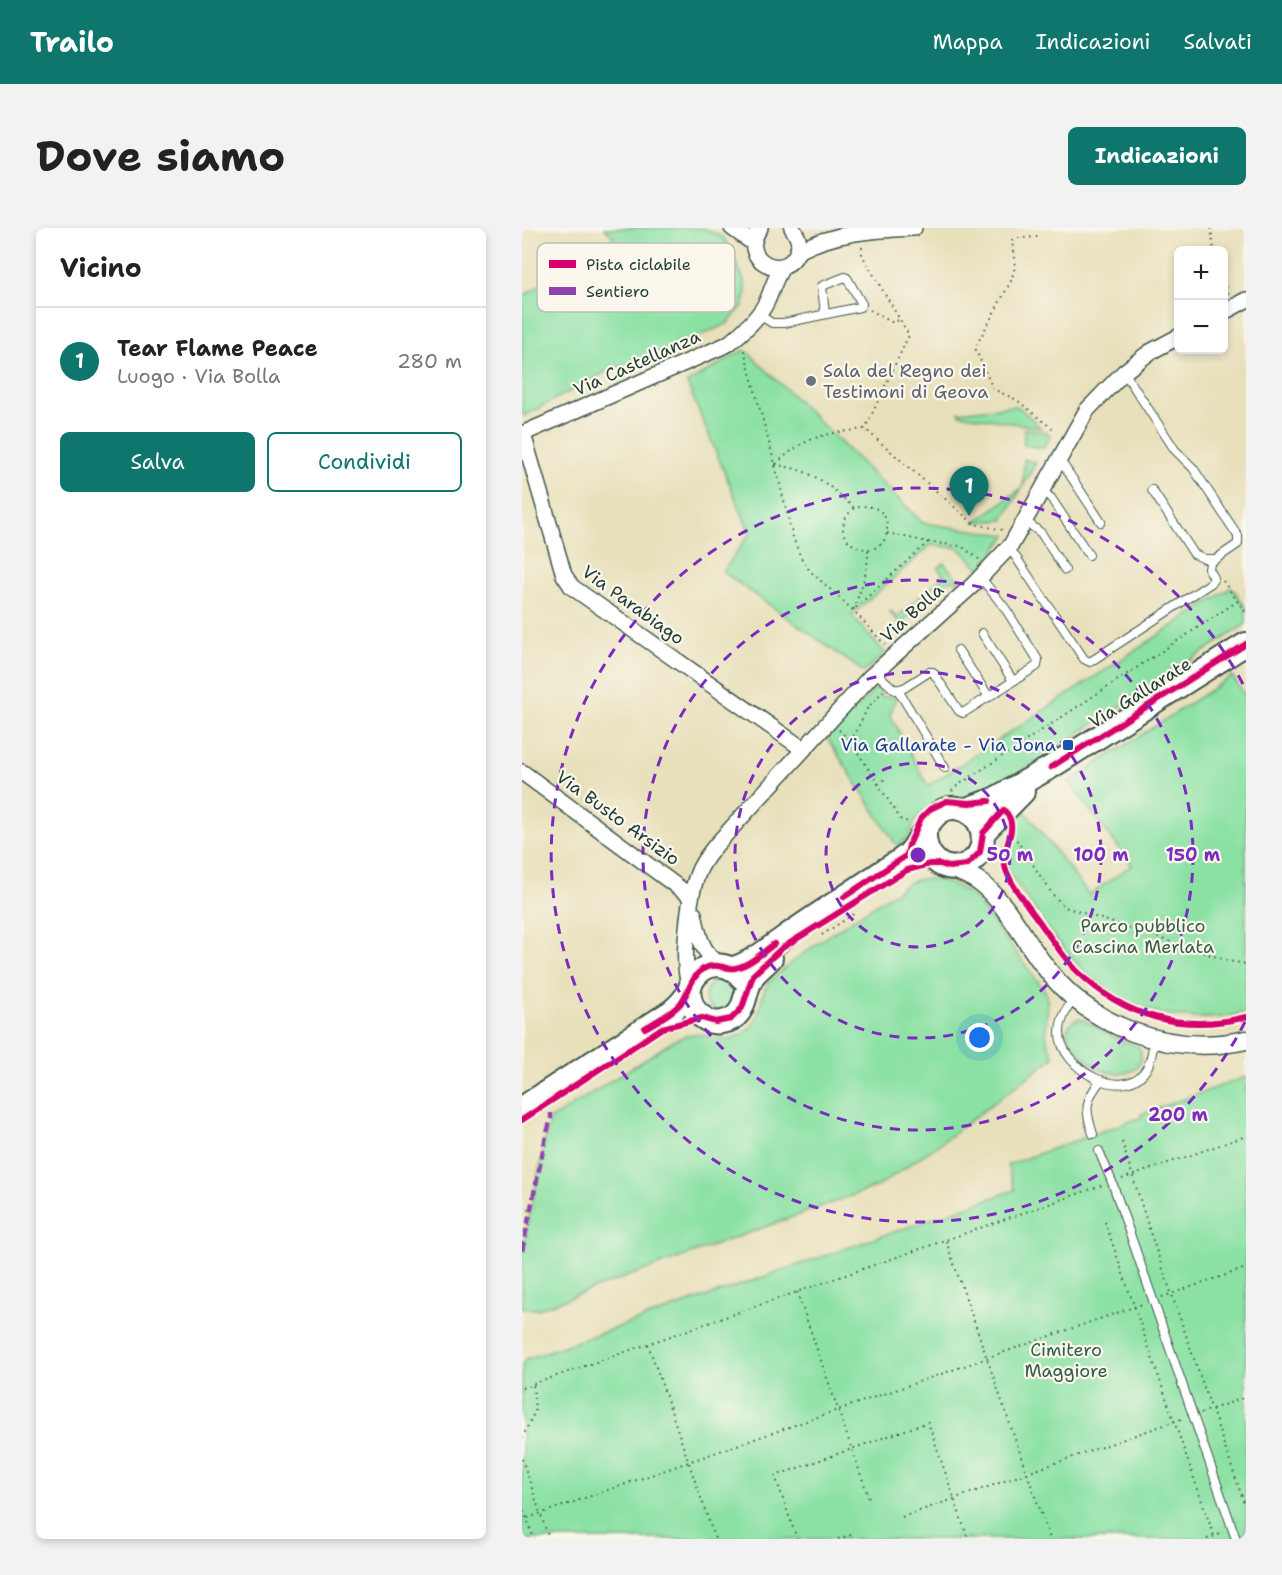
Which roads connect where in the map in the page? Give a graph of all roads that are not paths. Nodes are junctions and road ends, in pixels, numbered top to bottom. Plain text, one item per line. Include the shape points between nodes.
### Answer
1 (732, 228) edge
2 (760, 228) edge
3 (914, 228) edge
4 (793, 229) edge
5 (844, 235) junction
6 (753, 243) junction
7 (797, 252) junction
8 (762, 262) junction
9 (783, 266) junction
10 (1246, 300) edge
11 (1228, 310) edge
12 (758, 314) junction
13 (825, 315) junction
14 (1174, 340) edge
15 (1124, 372) junction
16 (523, 434) edge
17 (1064, 466) dead end
18 (1041, 490) junction
19 (1152, 490) dead end
20 (1024, 520) junction
21 (1101, 522) dead end
22 (1010, 547) junction
23 (1089, 555) dead end
24 (1218, 558) junction
25 (1065, 570) dead end
26 (981, 578) junction
27 (982, 633) dead end
28 (1246, 644) edge
29 (958, 650) dead end
30 (875, 672) junction
31 (1013, 681) junction
32 (898, 690) junction
33 (989, 697) junction
34 (803, 749) junction
35 (1051, 767) junction
36 (945, 768) dead end
37 (522, 772) edge
38 (958, 801) junction
39 (924, 833) junction
40 (982, 840) junction
41 (944, 866) junction
42 (690, 896) junction
43 (1004, 910) junction
44 (726, 967) junction
45 (690, 988) junction
46 (746, 994) junction
47 (1073, 998) junction
48 (702, 1018) junction
49 (1154, 1039) junction
50 (1246, 1040) edge
51 (1101, 1080) junction
52 (522, 1108) edge
53 (522, 1120) edge
54 (1093, 1134) dead end
55 (1099, 1151) dead end
56 (1236, 1539) edge

1 - 6 street
2 - 6 street
3 - 5 street
4 - 5 street
4 - 7 street via 798,239
5 - 7 street
6 - 8 street
7 - 9 street, Via Castellanza
8 - 9 street
8 - 12 street via 763,291
9 - 12 street, Via Castellanza
10 - 11 street
12 - 13 lane via 772,323
12 - 16 street, Via Castellanza via 728,344
13 - 13 lane via 822,286 845,277 861,306
14 - 15 street, Via Bolla
15 - 18 street, Via Bolla via 1087,410
15 - 24 lane via 1239,538 1238,544
16 - 34 street, Via Parabiago via 564,575 572,587
17 - 21 lane
18 - 20 street, Via Bolla
18 - 23 lane via 1051,498
19 - 24 lane via 1194,554 1209,560
20 - 22 street, Via Bolla
20 - 25 lane via 1041,533
22 - 24 lane via 1084,659 1090,662 1211,583 1214,578 1209,565
22 - 26 street, Via Bolla
26 - 30 street, Via Bolla
26 - 31 lane via 1039,661
27 - 31 lane
28 - 35 main road, Via Gallarate
29 - 33 lane
30 - 32 lane via 893,690
30 - 34 street, Via Bolla
31 - 33 lane
32 - 33 lane via 931,671 961,713
32 - 36 lane
34 - 42 street, Via Bolla via 716,845 698,871
35 - 38 main road, Via Gallarate via 994,799
35 - 40 main road, Via Gallarate via 1008,822
37 - 42 street, Via Busto Arsizio
38 - 39 main road, Via Gallarate via 954,808 935,815
38 - 40 main road via 980,823
39 - 41 main road via 927,851
39 - 44 main road, Via Gallarate via 907,855 747,964
40 - 41 main road, Via Gallarate via 975,859 967,865
40 - 43 street via 986,874
41 - 43 street via 977,880
41 - 46 main road, Via Gallarate via 915,867 900,873 782,948 753,975
42 - 44 street via 700,944 710,959
42 - 45 street, Via Bolla via 686,961
43 - 47 street via 1053,978
44 - 45 main road, Via Gallarate via 702,970
44 - 46 main road via 742,979
45 - 48 main road via 692,1006
45 - 52 main road, Via Gallarate via 672,1011
46 - 48 main road, Via Gallarate via 742,1008 731,1019 716,1022
47 - 49 street via 1104,1019
47 - 51 lane via 1061,1023 1063,1047 1074,1061
48 - 53 main road, Via Gallarate via 662,1028
49 - 50 street via 1199,1045
49 - 51 lane via 1152,1056 1141,1076 1120,1084
51 - 54 lane via 1087,1104
55 - 56 lane

